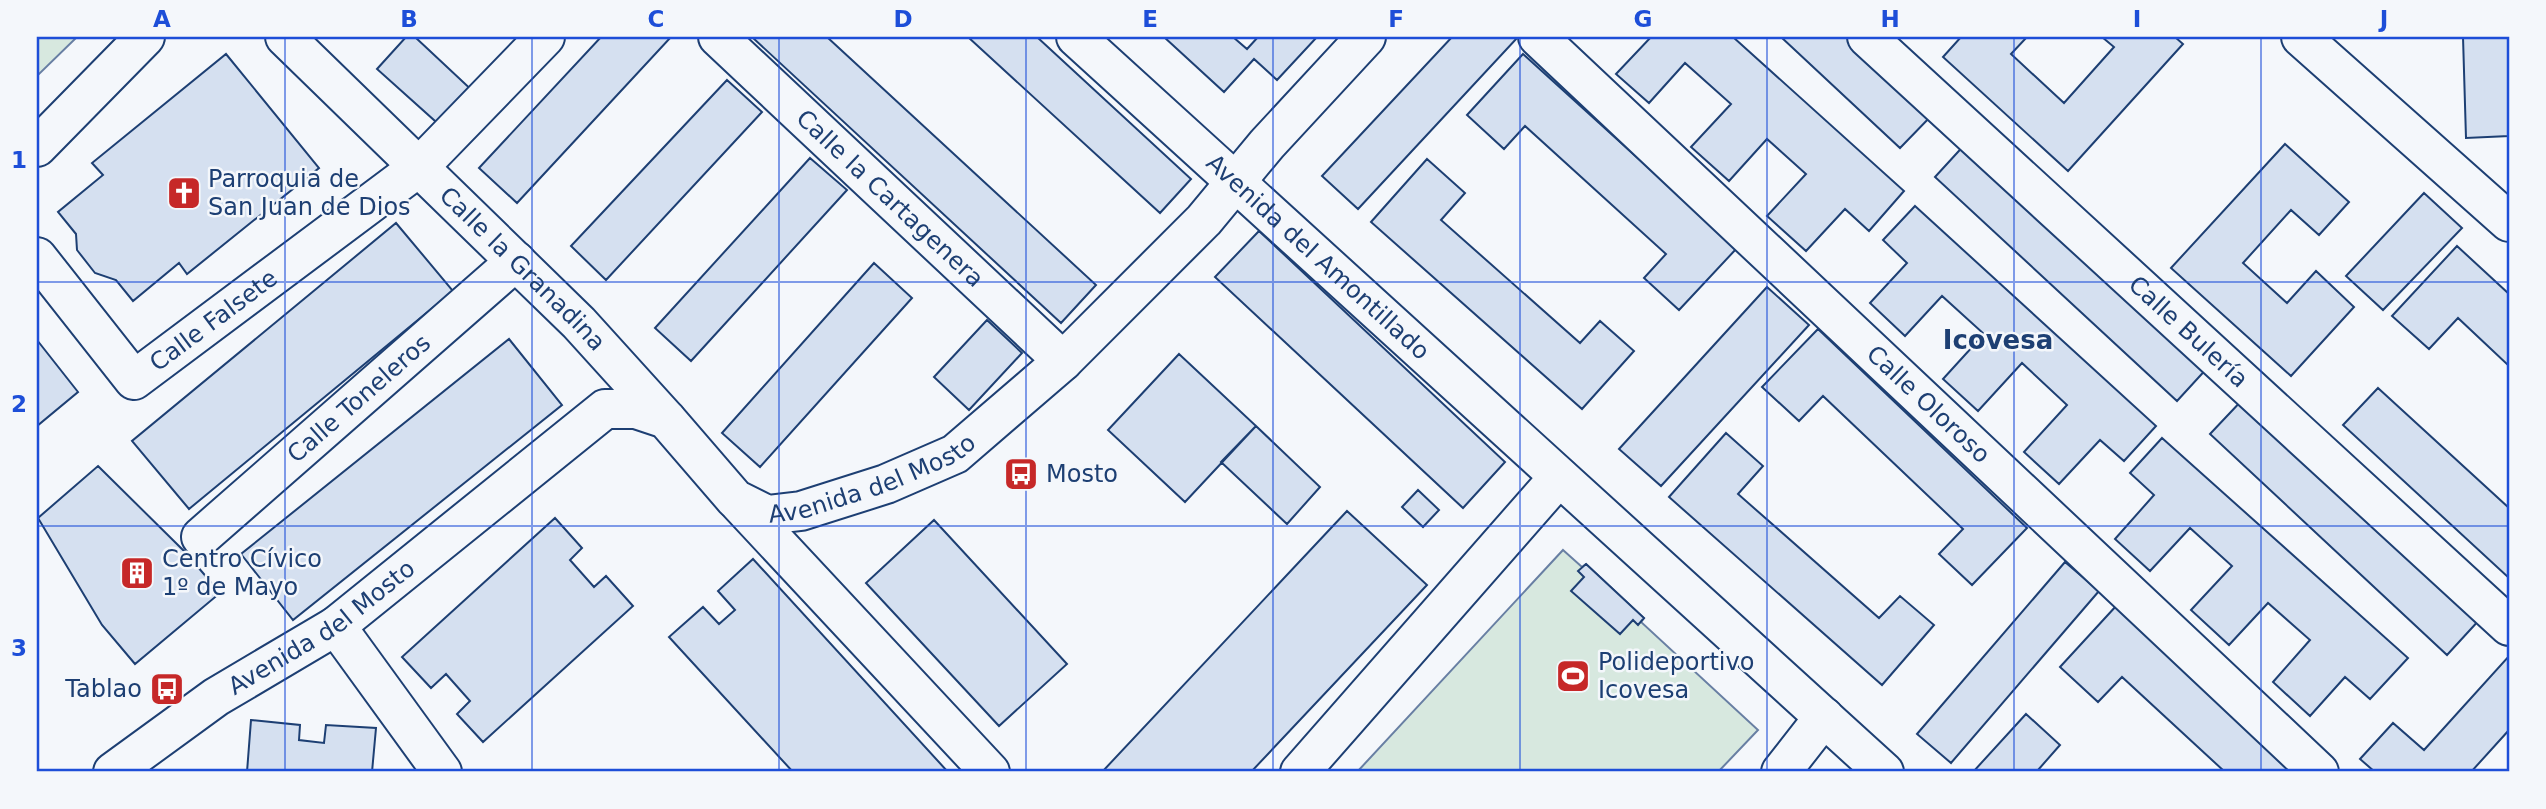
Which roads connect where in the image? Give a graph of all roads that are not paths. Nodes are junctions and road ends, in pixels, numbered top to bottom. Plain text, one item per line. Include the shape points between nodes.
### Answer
1 (145, 37) edge
2 (285, 37) edge
3 (545, 37) edge
4 (718, 37) edge
5 (1076, 37) edge
6 (1366, 37) edge
7 (1538, 37) edge
8 (1867, 37) edge
9 (2301, 37) edge
10 (37, 147) edge
11 (419, 167) junction
12 (1235, 181) junction
13 (2509, 222) edge
14 (37, 257) edge
15 (516, 261) junction
16 (1063, 361) junction
17 (666, 419) junction
18 (1559, 477) junction
19 (735, 499) junction
20 (201, 537) dead end
21 (337, 626) junction
22 (2509, 626) edge
23 (1824, 717) junction
24 (138, 766) edge
25 (442, 772) edge
26 (990, 772) edge
27 (1300, 772) edge
28 (1781, 772) edge
29 (1884, 772) edge
30 (2319, 772) edge

1 - 10 street
2 - 11 street, Calle la Granadina
3 - 11 street
4 - 16 street, Calle la Cartagenera
5 - 12 street, Avenida del Amontillado
6 - 12 street, Avenida del Mosto
7 - 30 street, Calle Oloroso
8 - 22 street, Calle Bulería
9 - 13 street
11 - 14 street, Calle Falsete via 134,380
11 - 15 street, Calle la Granadina
12 - 16 street, Avenida del Mosto via 1204,220
12 - 18 street, Avenida del Amontillado
15 - 17 street, Calle la Granadina
15 - 20 street, Calle Toneleros
16 - 19 street, Avenida del Mosto via 956,454 886,484 801,511 767,514
17 - 19 street, Avenida del Mosto
17 - 21 street, Avenida del Mosto via 636,409 606,409
18 - 23 street, Avenida del Amontillado
18 - 27 street
19 - 26 street
21 - 24 street, Avenida del Mosto via 216,697
21 - 25 street
23 - 28 street
23 - 29 street, Avenida del Amontillado

